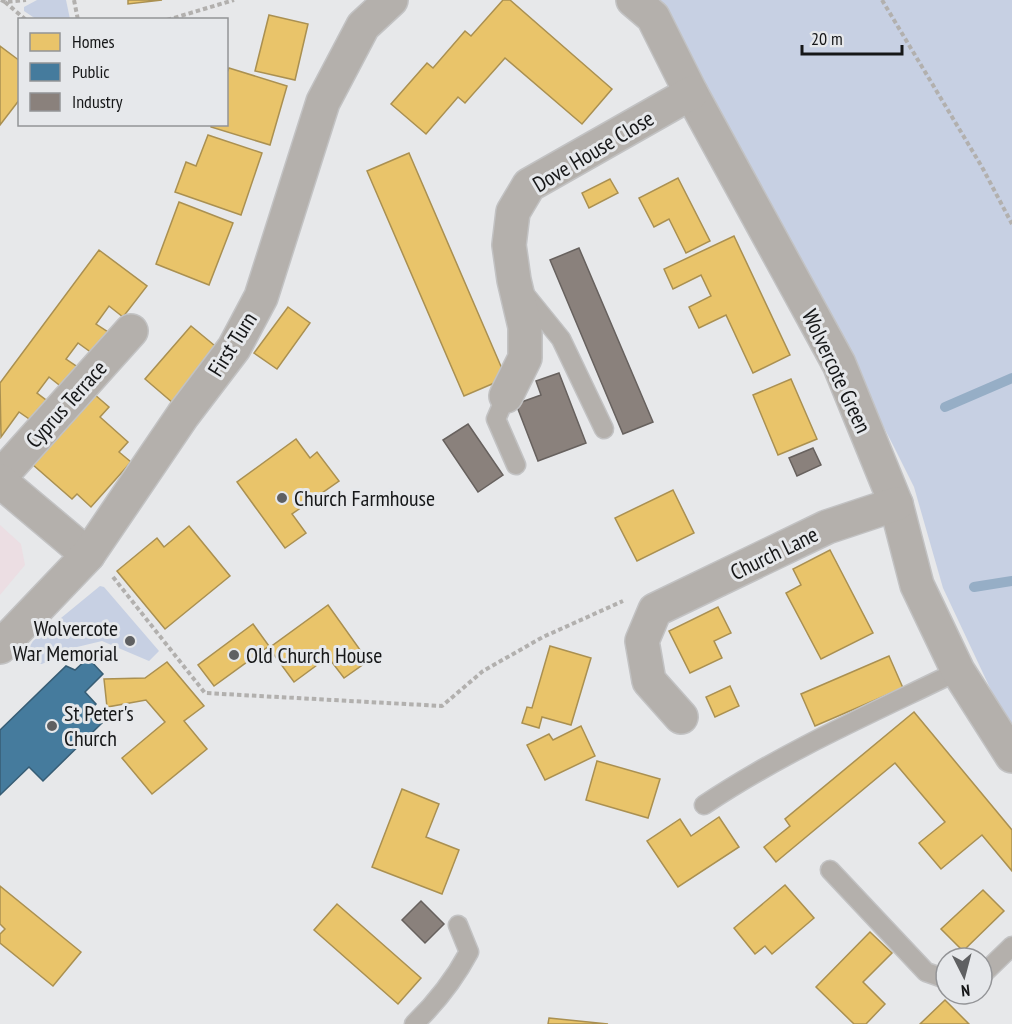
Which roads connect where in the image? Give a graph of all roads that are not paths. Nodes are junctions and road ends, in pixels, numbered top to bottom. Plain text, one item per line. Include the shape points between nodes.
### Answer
1 (391, 0) edge
2 (633, 0) edge
3 (691, 93) junction
4 (514, 280) junction
5 (131, 331) dead end
6 (506, 396) joint
7 (604, 429) dead end
8 (516, 465) dead end
9 (0, 479) edge
10 (897, 504) junction
11 (88, 555) junction
12 (0, 647) edge
13 (958, 671) junction
14 (681, 717) dead end
15 (1012, 756) edge
16 (704, 805) dead end
17 (830, 870) dead end
18 (458, 925) dead end
19 (1012, 946) edge
20 (994, 963) edge
21 (934, 975) edge
22 (414, 1024) edge

1 - 11 street, First Turn via 363,26 323,102 261,297 234,348
2 - 3 street, Wolvercote Green via 653,17
3 - 4 street, Dove House Close via 529,185 513,212 509,245
3 - 10 street, Wolvercote Green via 839,364
4 - 6 street, Dove House Close via 525,327 525,358
4 - 7 lane via 561,339
5 - 9 street, Cyprus Terrace
6 - 8 lane via 496,419
9 - 11 street
10 - 13 street, Wolvercote Green via 917,585
10 - 14 street, Church Lane via 827,527 656,610 642,641 649,681
11 - 12 street, First Turn
13 - 15 street, Wolvercote Green
13 - 16 lane via 806,745
17 - 21 lane via 926,972
18 - 22 lane via 470,952 450,986
19 - 20 lane

